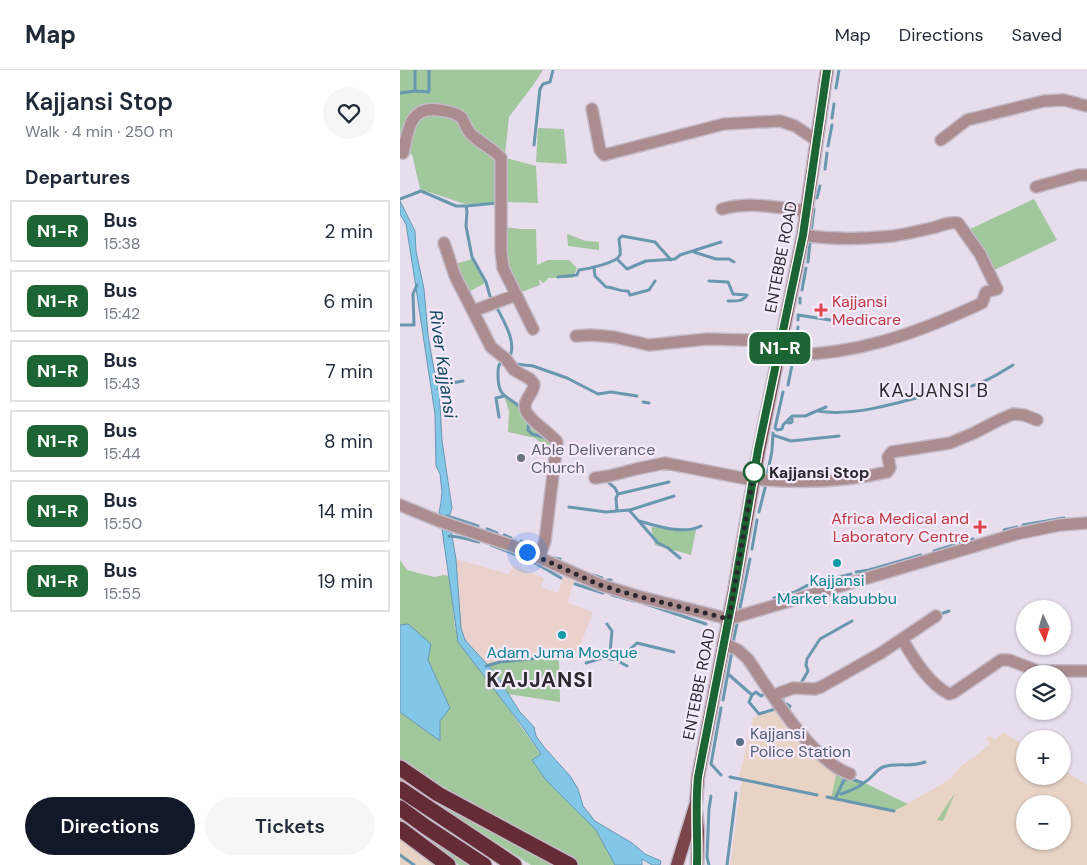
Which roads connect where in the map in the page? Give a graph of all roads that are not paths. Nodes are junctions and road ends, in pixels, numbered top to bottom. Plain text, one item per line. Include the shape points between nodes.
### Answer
1 (827, 70) edge
2 (1087, 106) edge
3 (592, 109) dead end
4 (816, 140) junction
5 (941, 140) dead end
6 (403, 154) dead end
7 (1087, 175) edge
8 (1036, 187) dead end
9 (722, 209) dead end
10 (807, 211) junction
11 (803, 235) junction
12 (444, 243) dead end
13 (516, 295) junction
14 (473, 312) junction
15 (533, 329) dead end
16 (576, 336) dead end
17 (780, 348) junction
18 (1038, 420) dead end
19 (595, 478) dead end
20 (753, 480) junction
21 (400, 505) edge
22 (1087, 523) edge
23 (539, 558) junction
24 (936, 616) dead end
25 (729, 619) junction
26 (902, 639) junction
27 (723, 643) junction
28 (1087, 671) edge
29 (774, 695) junction
30 (400, 768) edge
31 (850, 774) dead end
32 (400, 789) edge
33 (696, 803) junction
34 (400, 808) edge
35 (400, 829) edge
36 (448, 865) edge
37 (484, 865) edge
38 (514, 865) edge
39 (570, 865) edge
40 (677, 865) edge
41 (697, 865) edge

1 - 4 main road, ENTEBBE ROAD
2 - 5 street via 1064,100 1044,101 967,120
3 - 4 street via 600,150 604,155 724,124 780,121 795,126
4 - 10 main road, ENTEBBE ROAD
6 - 13 street via 411,120 416,114 434,109 460,117 471,134 501,158 501,252 503,268
7 - 8 street
9 - 10 street via 754,205
10 - 11 main road, ENTEBBE ROAD
11 - 17 main road, ENTEBBE ROAD
11 - 17 street via 822,238 893,236 958,223 980,254 997,289 986,292 982,302 954,316 870,345 842,352 801,356
12 - 14 street via 455,276
13 - 14 street
13 - 15 street
14 - 23 street via 491,346 514,370 534,384 525,409 538,426 557,442 545,541
16 - 17 street via 614,337 650,345 707,339
17 - 20 main road, ENTEBBE ROAD
18 - 20 street via 1013,414 955,441 892,452 889,454 888,472 867,477 812,482
19 - 20 street via 665,463
20 - 25 main road, ENTEBBE ROAD
21 - 23 street
22 - 25 street via 1060,524 1025,532
23 - 25 street via 600,585
24 - 26 street
25 - 27 main road, ENTEBBE ROAD
26 - 28 street via 918,664 937,686 949,694 1001,660 1038,671
26 - 29 street via 820,687 793,688
27 - 29 street via 748,659
27 - 33 main road, ENTEBBE ROAD
29 - 31 street via 828,762
30 - 39 highway via 438,794
32 - 38 highway
33 - 40 main road
33 - 41 main road
34 - 37 highway
35 - 36 highway

